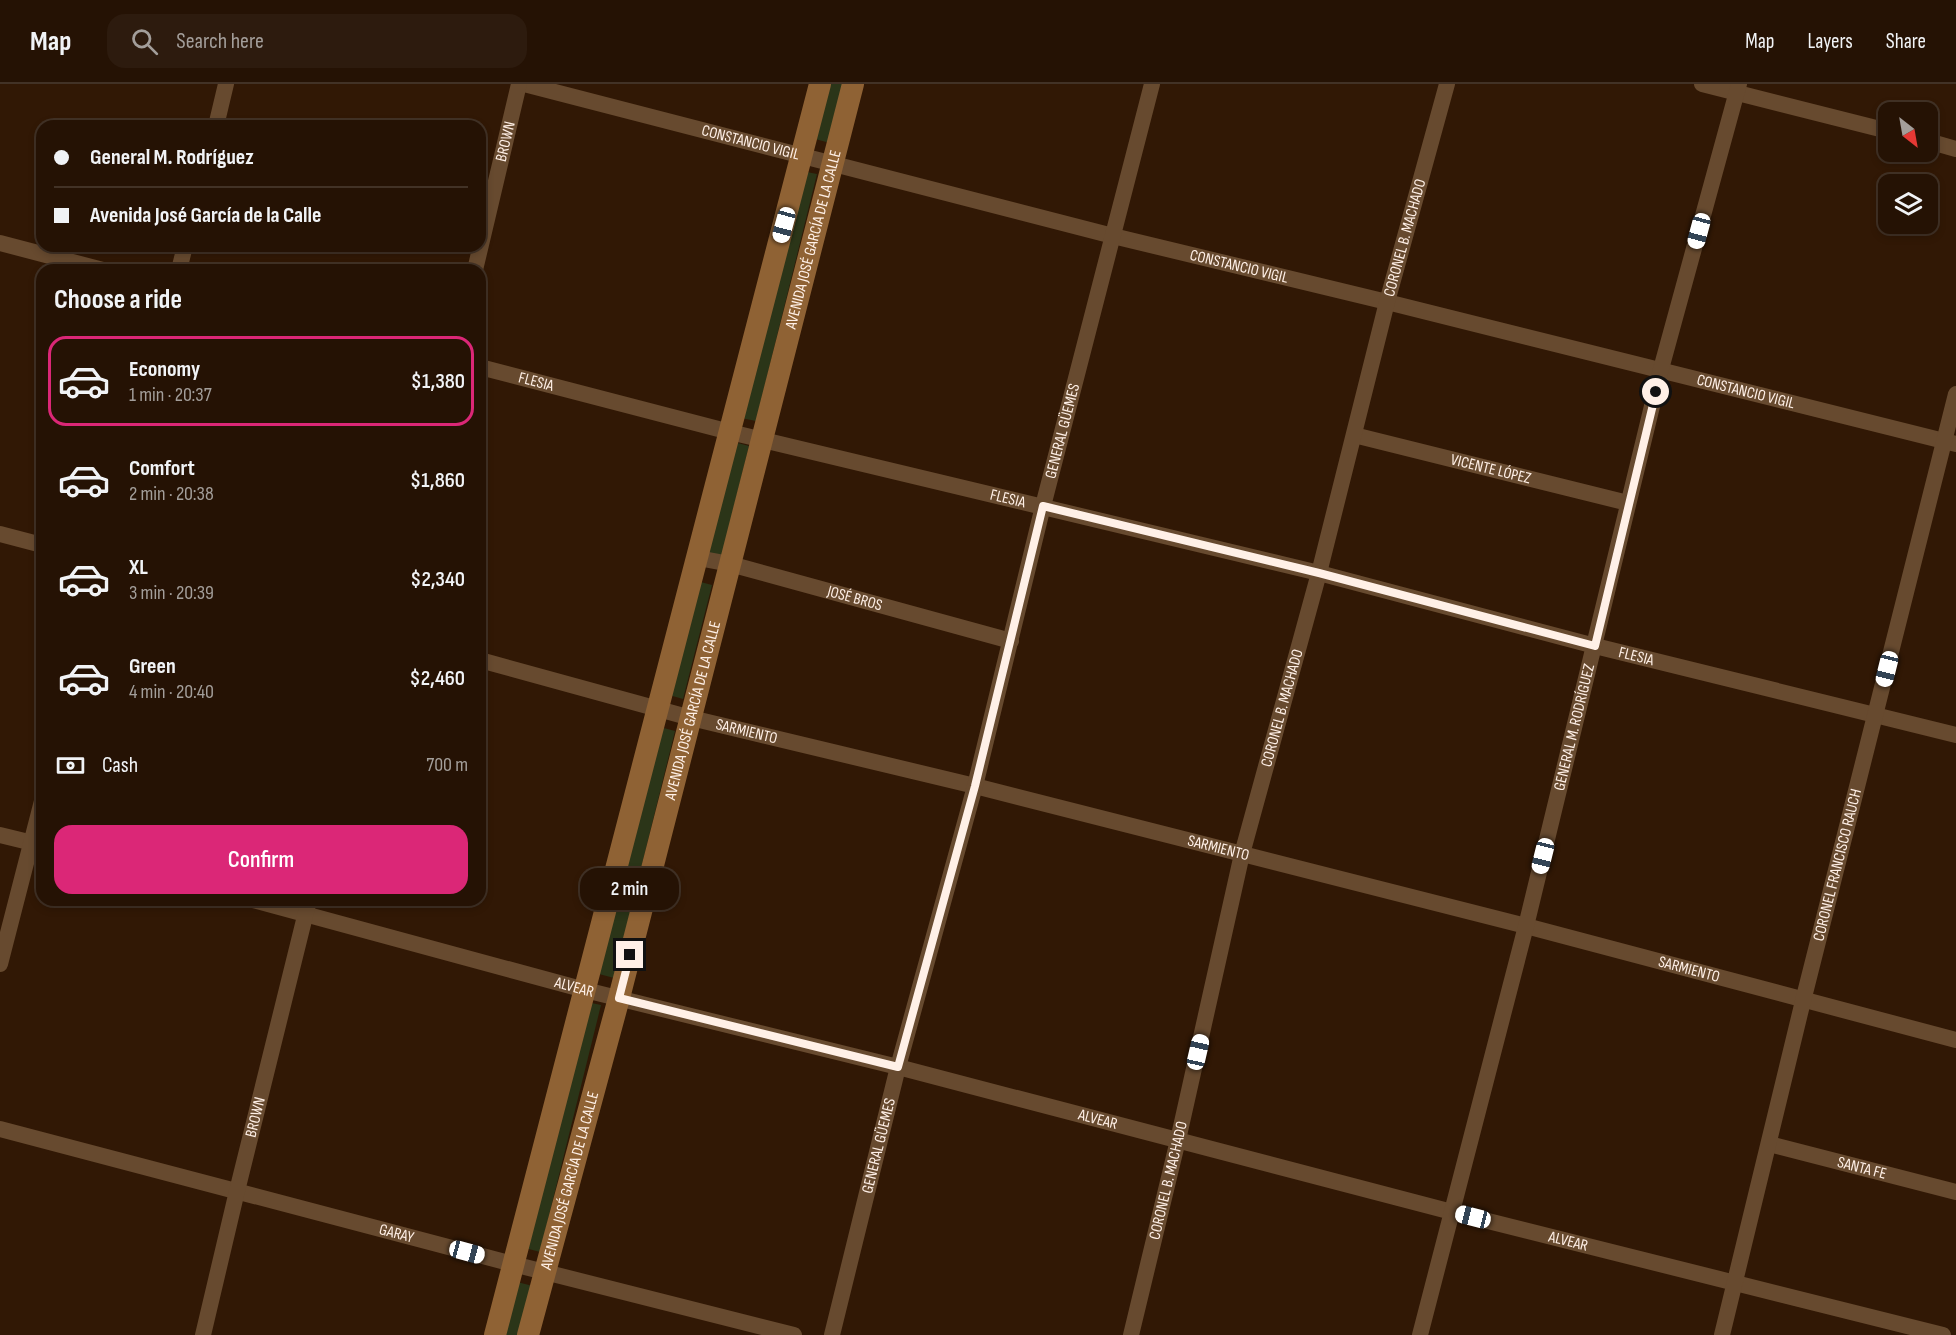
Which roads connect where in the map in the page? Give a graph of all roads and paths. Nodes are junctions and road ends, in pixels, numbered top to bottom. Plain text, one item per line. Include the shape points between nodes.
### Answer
1 (226, 84) edge
2 (522, 84) edge
3 (820, 84) edge
4 (853, 84) edge
5 (1152, 84) edge
6 (1447, 84) edge
7 (1702, 84) edge
8 (1738, 88) edge
9 (217, 120) edge
10 (1878, 128) edge
11 (1938, 144) edge
12 (1956, 149) edge
13 (802, 156) junction
14 (833, 164) junction
15 (486, 226) edge
16 (1113, 236) junction
17 (0, 243) edge
18 (80, 264) edge
19 (1387, 302) junction
20 (1661, 369) junction
21 (486, 370) edge
22 (1956, 394) edge
23 (730, 432) junction
24 (1354, 435) junction
25 (762, 440) junction
26 (1950, 443) edge
27 (1628, 502) junction
28 (1043, 506) junction
29 (0, 534) edge
30 (36, 543) edge
31 (698, 558) junction
32 (730, 564) junction
33 (1319, 573) junction
34 (1011, 641) junction
35 (1595, 646) junction
36 (486, 662) edge
37 (658, 709) junction
38 (1876, 715) junction
39 (691, 718) junction
40 (1956, 735) edge
41 (975, 786) junction
42 (0, 835) edge
43 (36, 844) edge
44 (36, 847) edge
45 (1242, 854) junction
46 (307, 907) edge
47 (1526, 926) junction
48 (0, 964) edge
49 (585, 990) junction
50 (619, 998) junction
51 (1803, 1001) junction
52 (1956, 1040) edge
53 (898, 1067) junction
54 (0, 1129) edge
55 (1178, 1140) junction
56 (1769, 1144) junction
57 (237, 1191) junction
58 (1956, 1192) edge
59 (1452, 1212) junction
60 (513, 1264) junction
61 (544, 1272) junction
62 (1735, 1283) junction
63 (203, 1335) edge
64 (495, 1335) edge
65 (528, 1335) edge
66 (794, 1335) edge
67 (832, 1335) edge
68 (1131, 1335) edge
69 (1420, 1335) edge
70 (1722, 1335) edge
71 (1943, 1335) edge

1 - 9 street
2 - 13 street, CONSTANCIO VIGIL
2 - 15 street, BROWN
3 - 13 main road, AVENIDA JOSÉ GARCÍA DE LA CALLE
4 - 14 main road, AVENIDA JOSÉ GARCÍA DE LA CALLE
5 - 16 street, GENERAL GÜEMES
6 - 19 street, CORONEL B. MACHADO
7 - 8 street
8 - 10 street
8 - 20 street, GENERAL M. RODRÍGUEZ
11 - 12 street
13 - 14 street, CONSTANCIO VIGIL
13 - 23 main road, AVENIDA JOSÉ GARCÍA DE LA CALLE
14 - 16 street, CONSTANCIO VIGIL
14 - 25 main road, AVENIDA JOSÉ GARCÍA DE LA CALLE
16 - 19 street, CONSTANCIO VIGIL
16 - 28 street, GENERAL GÜEMES
17 - 18 street
19 - 20 street, CONSTANCIO VIGIL
19 - 24 street, CORONEL B. MACHADO
20 - 26 street, CONSTANCIO VIGIL
20 - 27 street, GENERAL M. RODRÍGUEZ
21 - 23 street, FLESIA
22 - 26 street, CORONEL FRANCISCO RAUCH
23 - 25 street, FLESIA
23 - 31 main road, AVENIDA JOSÉ GARCÍA DE LA CALLE
24 - 27 street, VICENTE LÓPEZ
24 - 33 street, CORONEL B. MACHADO
25 - 28 street, FLESIA
25 - 32 main road, AVENIDA JOSÉ GARCÍA DE LA CALLE
26 - 38 street, CORONEL FRANCISCO RAUCH
27 - 35 street, GENERAL M. RODRÍGUEZ
28 - 33 street, FLESIA
28 - 34 street, GENERAL GÜEMES
29 - 30 street
31 - 32 street, JOSÉ BROS
31 - 37 main road, AVENIDA JOSÉ GARCÍA DE LA CALLE
32 - 34 street, JOSÉ BROS
32 - 39 main road, AVENIDA JOSÉ GARCÍA DE LA CALLE
33 - 35 street, FLESIA
33 - 45 street, CORONEL B. MACHADO
34 - 41 street, GENERAL GÜEMES
35 - 38 street, FLESIA
35 - 47 street, GENERAL M. RODRÍGUEZ
36 - 37 street, SARMIENTO
37 - 39 street, SARMIENTO
37 - 49 main road, AVENIDA JOSÉ GARCÍA DE LA CALLE
38 - 40 street, FLESIA
38 - 51 street, CORONEL FRANCISCO RAUCH
39 - 41 street, SARMIENTO
39 - 50 main road, AVENIDA JOSÉ GARCÍA DE LA CALLE
41 - 45 street, SARMIENTO
41 - 53 street, GENERAL GÜEMES
42 - 43 street
44 - 48 street
45 - 47 street, SARMIENTO
45 - 55 street, CORONEL B. MACHADO
46 - 49 street, ALVEAR
46 - 57 street, BROWN
47 - 51 street, SARMIENTO
47 - 59 street, GENERAL M. RODRÍGUEZ
49 - 50 street, ALVEAR
49 - 60 main road, AVENIDA JOSÉ GARCÍA DE LA CALLE
50 - 53 street, ALVEAR
50 - 61 main road, AVENIDA JOSÉ GARCÍA DE LA CALLE
51 - 52 street, SARMIENTO
51 - 56 street, CORONEL FRANCISCO RAUCH
53 - 55 street, ALVEAR
53 - 67 street, GENERAL GÜEMES
54 - 57 street, GARAY
55 - 59 street, ALVEAR
55 - 68 street, CORONEL B. MACHADO
56 - 58 street, SANTA FE
56 - 62 street, CORONEL FRANCISCO RAUCH
57 - 60 street, GARAY
57 - 63 street, BROWN
59 - 62 street, ALVEAR
59 - 69 street, GENERAL M. RODRÍGUEZ
60 - 61 street, GARAY
60 - 64 main road, AVENIDA JOSÉ GARCÍA DE LA CALLE
61 - 65 main road, AVENIDA JOSÉ GARCÍA DE LA CALLE
61 - 66 street, GARAY
62 - 70 street, CORONEL FRANCISCO RAUCH
62 - 71 street, ALVEAR

